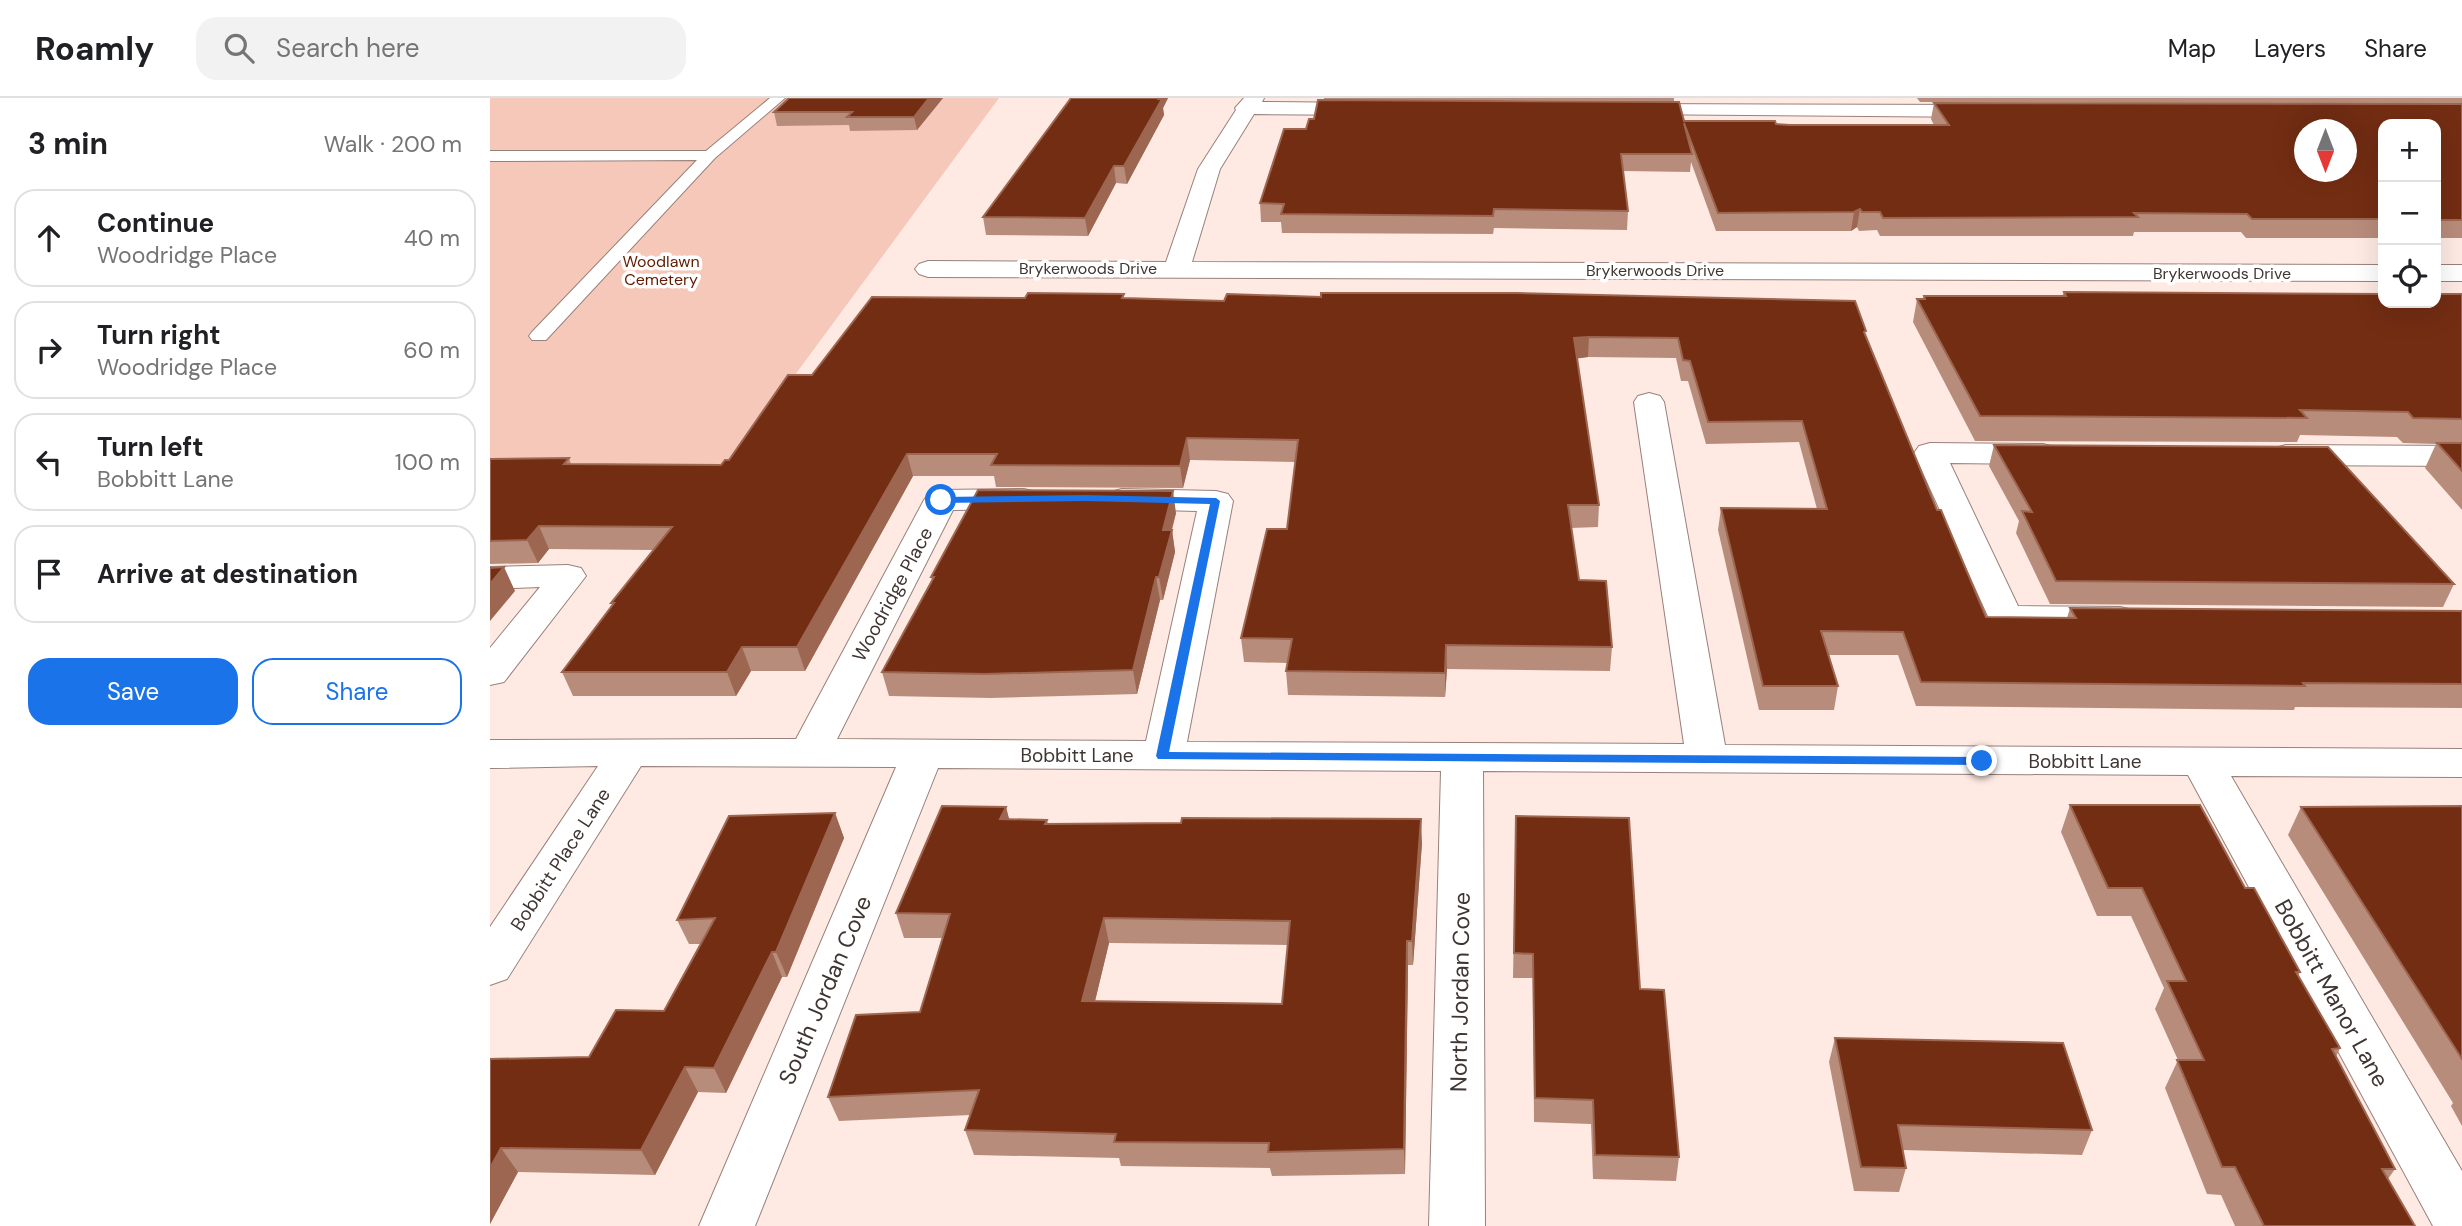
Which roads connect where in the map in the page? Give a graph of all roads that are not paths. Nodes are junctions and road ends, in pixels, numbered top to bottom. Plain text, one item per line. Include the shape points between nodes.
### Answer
1 (778, 98) edge
2 (1250, 103) edge
3 (1382, 109) edge
4 (1602, 110) edge
5 (2010, 111) edge
6 (710, 155) junction
7 (490, 156) edge
8 (1177, 268) junction
9 (928, 269) dead end
10 (2378, 273) edge
11 (2441, 273) edge
12 (2462, 274) edge
13 (539, 336) dead end
14 (1648, 402) dead end
15 (2066, 454) edge
16 (2257, 455) edge
17 (2462, 456) edge
18 (490, 578) edge
19 (2157, 618) edge
20 (490, 673) edge
21 (629, 752) junction
22 (490, 754) edge
23 (808, 754) junction
24 (923, 754) junction
25 (1163, 756) junction
26 (1462, 758) junction
27 (1707, 759) junction
28 (2202, 762) junction
29 (2462, 764) edge
30 (490, 966) edge
31 (2462, 1224) edge
32 (727, 1226) edge
33 (1457, 1226) edge

1 - 6 lane
2 - 3 street
2 - 8 street via 1209,169
4 - 5 street
6 - 7 lane
6 - 13 lane
8 - 9 street, Brykerwoods Drive
8 - 10 street, Brykerwoods Drive
11 - 12 street
14 - 27 street
15 - 19 street via 1930,453 2005,617
16 - 17 street
18 - 20 street via 568,576
21 - 22 street, Bobbitt Lane
21 - 23 street, Bobbitt Lane
21 - 30 street, Bobbitt Place Lane
23 - 24 street, Bobbitt Lane
23 - 25 street, Woodridge Place via 941,500 1216,501
24 - 25 street, Bobbitt Lane
24 - 32 street, South Jordan Cove
25 - 26 street, Bobbitt Lane
26 - 27 street, Bobbitt Lane
26 - 33 street, North Jordan Cove
27 - 28 street, Bobbitt Lane
28 - 29 street, Bobbitt Lane
28 - 31 street, Bobbitt Manor Lane

